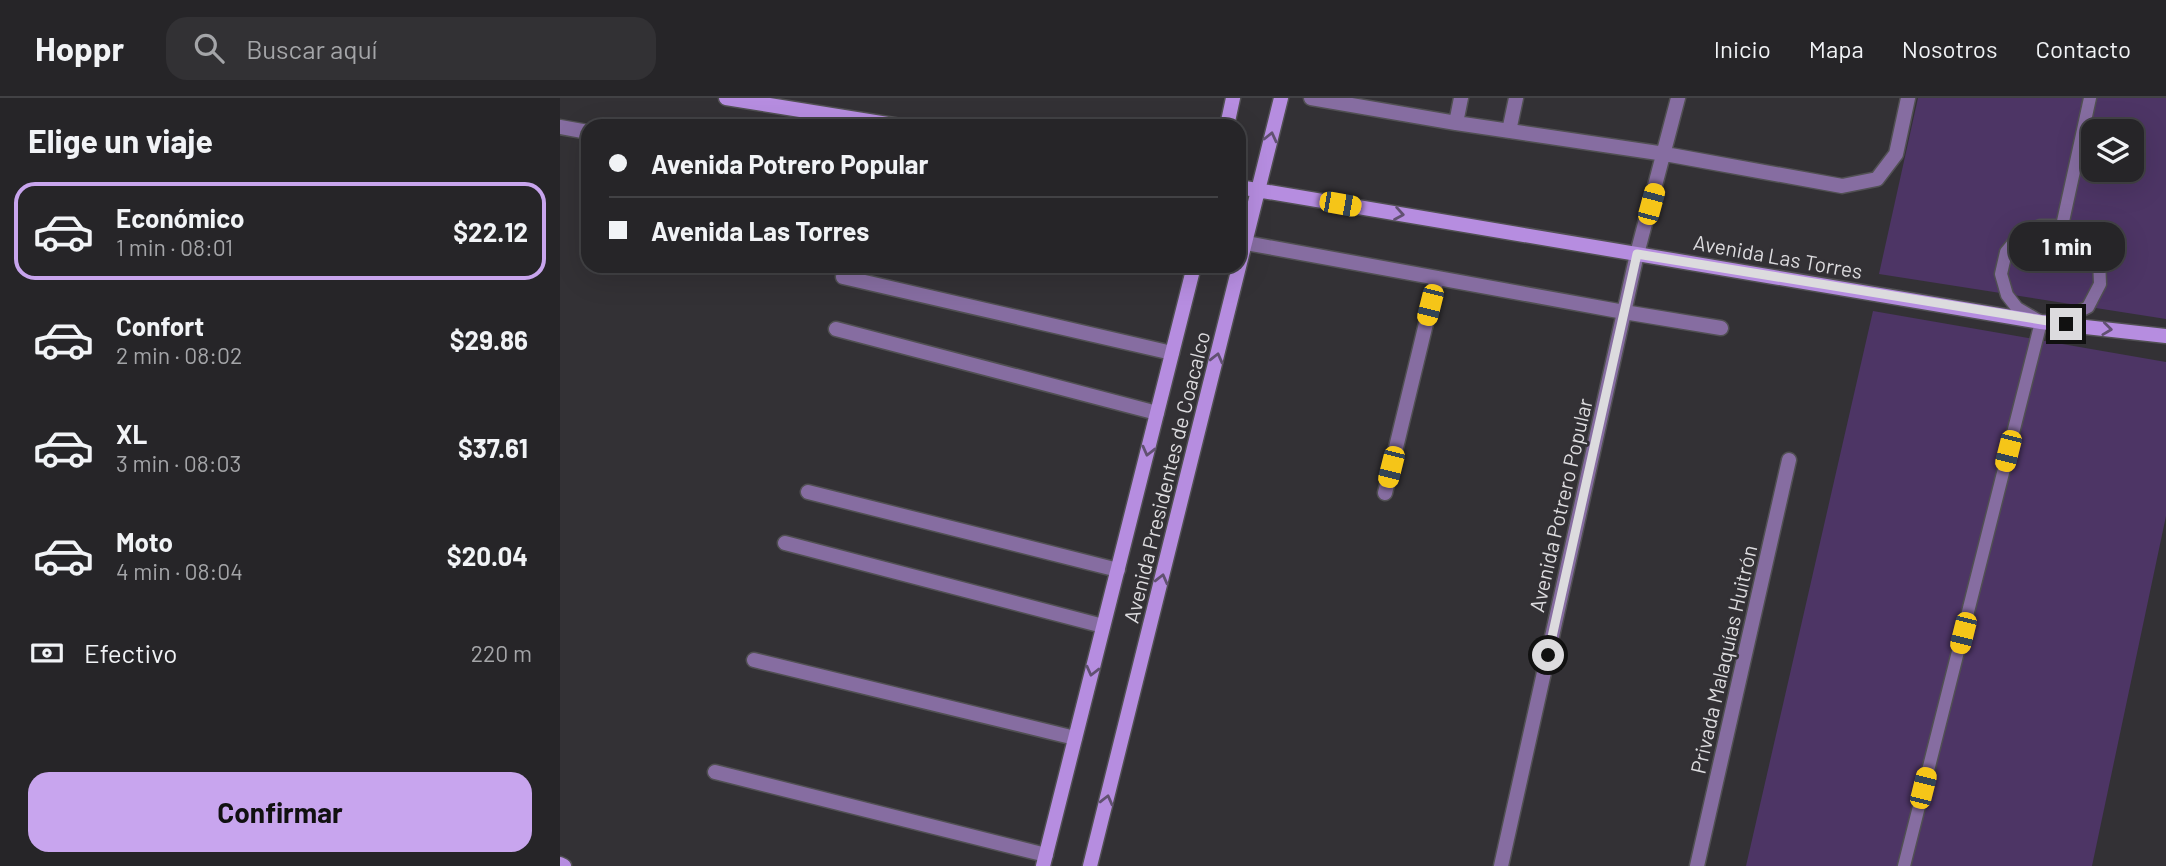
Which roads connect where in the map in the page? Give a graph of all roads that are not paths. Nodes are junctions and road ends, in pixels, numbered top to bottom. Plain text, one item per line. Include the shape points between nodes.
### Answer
1 (726, 98) edge
2 (1233, 98) edge
3 (1281, 98) edge
4 (1311, 98) edge
5 (1461, 98) edge
6 (1516, 98) edge
7 (1678, 98) edge
8 (1908, 98) edge
9 (2090, 98) edge
10 (856, 119) edge
11 (1228, 119) edge
12 (1456, 123) junction
13 (560, 127) edge
14 (581, 131) edge
15 (1509, 131) junction
16 (1665, 154) junction
17 (1246, 188) edge
18 (1259, 190) junction
19 (2062, 226) junction
20 (1246, 243) joint
21 (1637, 254) junction
22 (1192, 273) edge
23 (1238, 273) edge
24 (843, 277) dead end
25 (1437, 278) junction
26 (1624, 312) junction
27 (2041, 321) junction
28 (1720, 328) dead end
29 (836, 329) dead end
30 (2166, 336) edge
31 (1172, 353) junction
32 (1157, 413) junction
33 (1789, 460) dead end
34 (808, 492) dead end
35 (1385, 493) dead end
36 (785, 543) dead end
37 (1118, 570) junction
38 (1103, 626) junction
39 (754, 660) dead end
40 (1075, 738) junction
41 (715, 772) dead end
42 (1044, 860) edge
43 (1090, 866) edge
44 (1501, 866) edge
45 (1698, 866) edge
46 (1904, 866) edge

1 - 10 street
2 - 11 street
18 -> 3 street, Avenida Presidentes de Coacalco
4 - 12 street
5 - 12 street
6 - 15 street
7 - 16 street, Avenida Potrero Popular
8 - 16 street via 1896,154 1877,179 1842,186
9 - 19 lane
12 - 15 street
13 - 14 street
15 - 16 street
16 - 21 street, Avenida Potrero Popular
17 - 18 street, Avenida Las Torres
18 - 20 street, Avenida Presidentes de Coacalco
18 -> 21 street, Avenida Las Torres
19 - 27 lane via 2085,238 2099,259 2100,284 2088,307 2068,317
19 - 27 lane via 2040,226 2020,235 2006,252 2001,274 2007,295 2017,308
20 - 25 street
21 - 26 street, Avenida Potrero Popular
21 - 27 street, Avenida Las Torres
22 - 31 street, Avenida Presidentes de Coacalco
43 -> 23 street, Avenida Presidentes de Coacalco
24 - 31 street
25 - 26 street
25 - 35 street
26 - 28 street
26 - 44 street, Avenida Potrero Popular
27 -> 30 street, Avenida Las Torres
27 - 46 lane
29 - 32 street
31 - 32 street, Avenida Presidentes de Coacalco
32 -> 37 street, Avenida Presidentes de Coacalco
33 - 45 street, Privada Malaquías Huitrón
34 - 37 street
36 - 38 street
37 - 38 street, Avenida Presidentes de Coacalco
38 -> 40 street, Avenida Presidentes de Coacalco
39 - 40 street
40 - 42 street, Avenida Presidentes de Coacalco
41 - 42 street

